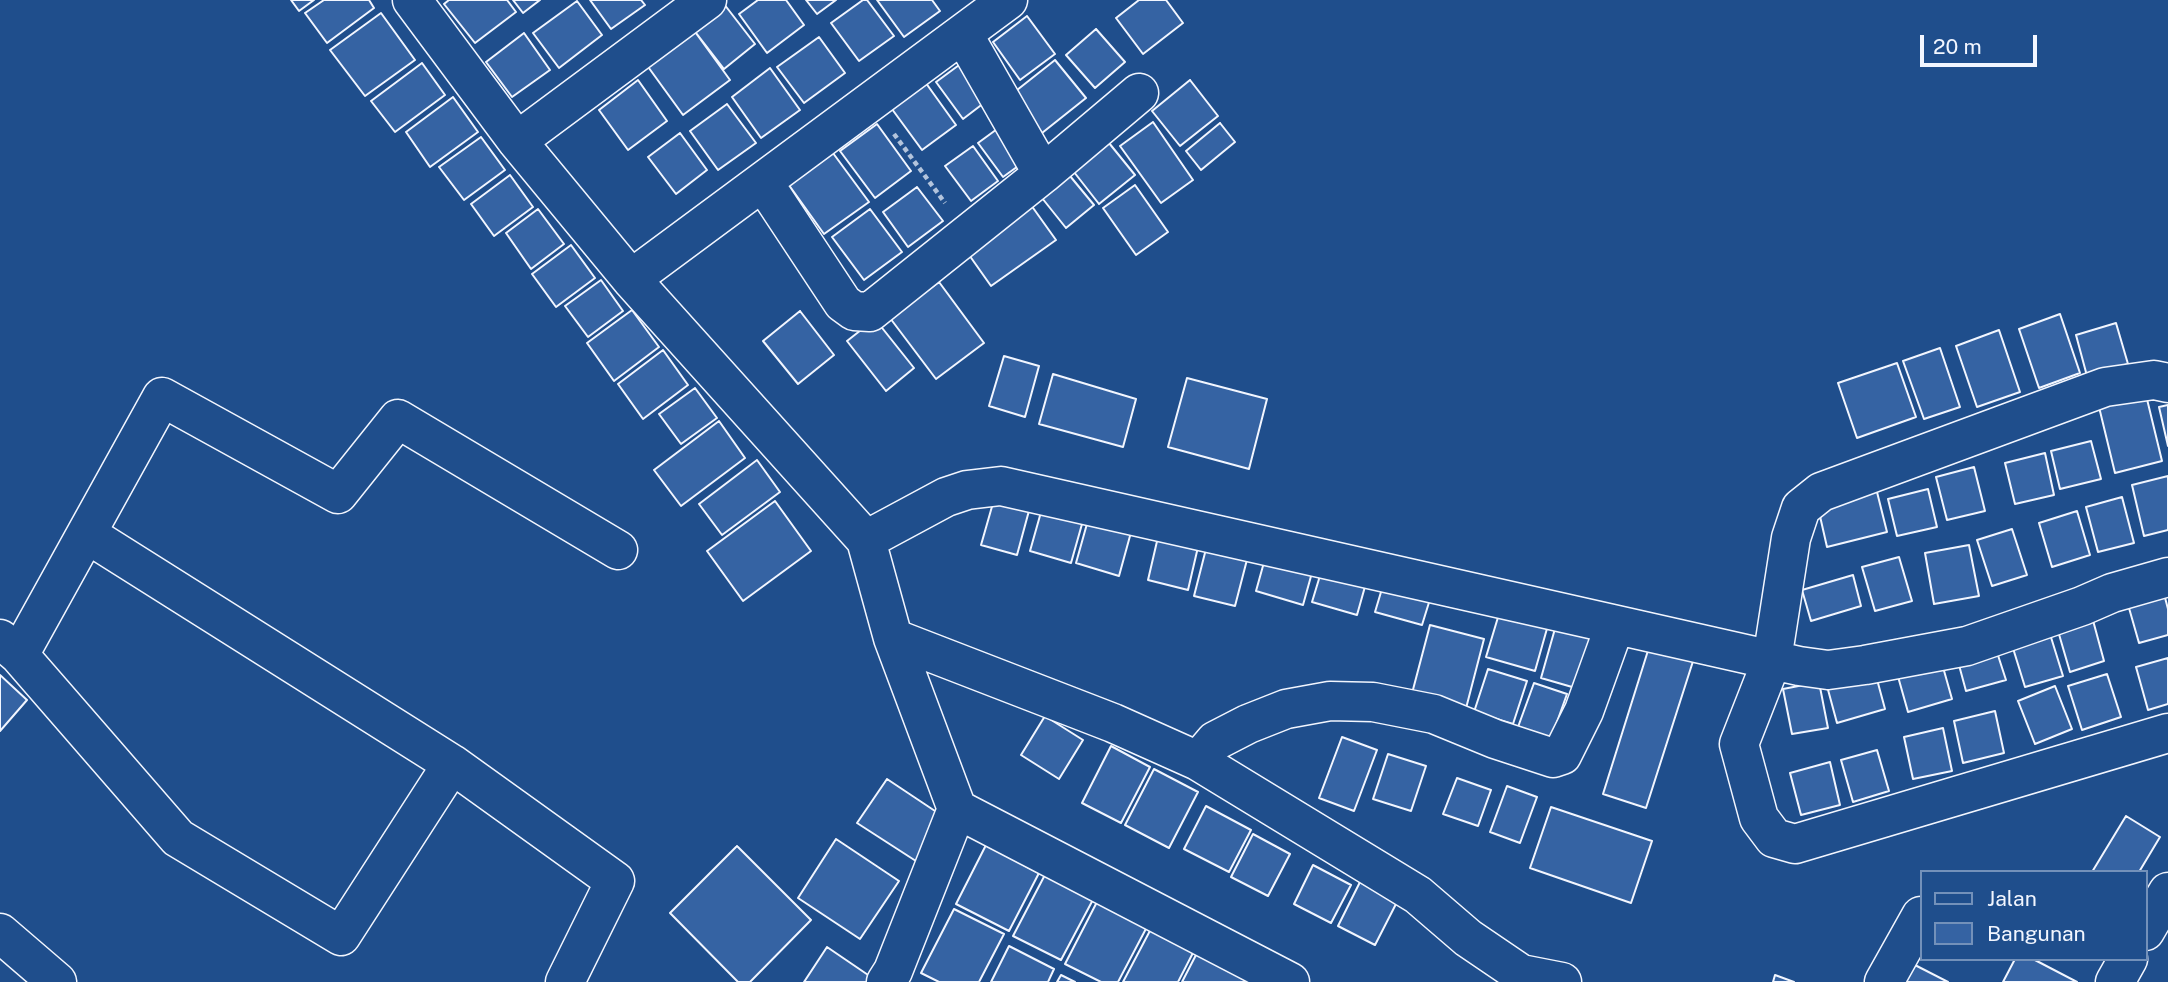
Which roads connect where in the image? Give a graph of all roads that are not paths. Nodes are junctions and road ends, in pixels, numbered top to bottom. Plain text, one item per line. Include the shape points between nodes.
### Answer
1 (412, 0) edge
2 (707, 0) edge
3 (1008, 0) edge
4 (963, 34) junction
5 (1139, 93) dead end
6 (517, 141) junction
7 (1043, 174) junction
8 (763, 181) junction
9 (631, 279) junction
10 (2168, 383) edge
11 (87, 534) junction
12 (866, 540) junction
13 (618, 550) dead end
14 (2168, 577) edge
15 (1615, 625) junction
16 (893, 638) junction
17 (10, 647) edge
18 (1772, 660) junction
19 (2168, 733) edge
20 (1198, 761) junction
21 (452, 764) junction
22 (957, 809) junction
23 (2168, 892) edge
24 (1920, 918) edge
25 (2147, 928) edge
26 (0, 933) edge
27 (2127, 961) edge
28 (897, 978) edge
29 (57, 982) edge
30 (565, 982) edge
31 (1290, 982) edge
32 (1562, 982) edge
33 (1884, 982) edge
34 (2115, 982) edge

1 - 6 street
2 - 6 street
3 - 4 street
4 - 7 street
4 - 8 street
5 - 7 street
6 - 9 street
7 - 8 street via 870,312 854,311 843,303
8 - 9 street
9 - 12 street
10 - 18 street via 2154,380 2105,387 1821,492 1801,508 1791,538
11 - 13 street via 162,397 338,494 398,419
11 - 17 street
11 - 21 street
12 - 15 street via 946,496 1002,486
12 - 16 street
14 - 18 street via 1967,646 1828,670
15 - 18 street
15 - 20 street via 1584,711 1562,755 1553,758 1434,714 1373,702 1330,701 1286,709 1248,724 1215,741
16 - 20 street
16 - 22 street
17 - 21 street via 178,838 341,936
18 - 19 street via 1739,744 1759,818 1774,838 1795,844
20 - 32 street via 1418,895 1468,939 1521,974
21 - 30 street via 615,881
22 - 28 street
22 - 31 street
23 - 25 street
24 - 33 street
26 - 29 street
27 - 34 street

